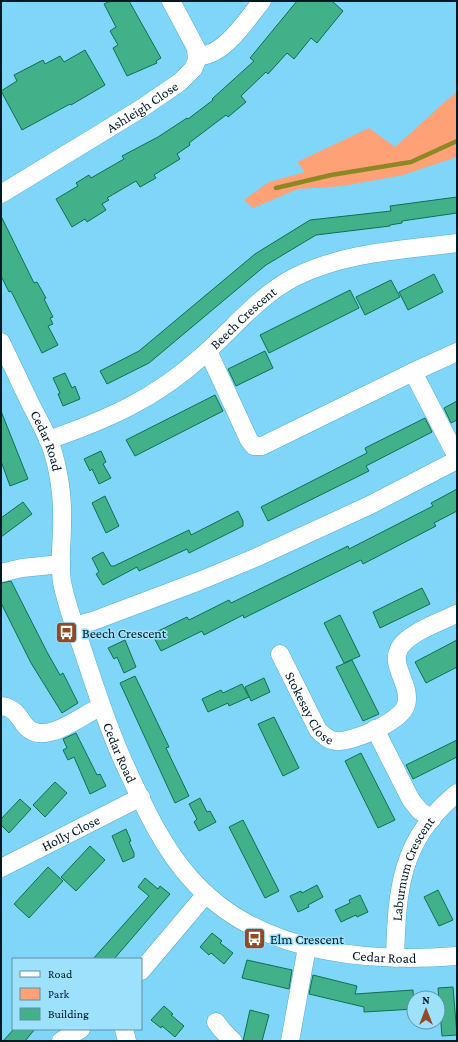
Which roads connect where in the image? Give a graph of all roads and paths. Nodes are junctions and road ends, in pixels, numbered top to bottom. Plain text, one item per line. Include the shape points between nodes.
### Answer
1 (171, 1) edge
2 (262, 1) edge
3 (197, 56) junction
4 (1, 194) edge
5 (457, 242) edge
6 (1, 342) edge
7 (208, 351) junction
8 (457, 352) edge
9 (413, 372) junction
10 (48, 440) junction
11 (457, 459) edge
12 (61, 564) junction
13 (1, 573) edge
14 (456, 614) edge
15 (74, 626) junction
16 (280, 654) dead end
17 (1, 706) edge
18 (100, 707) junction
19 (375, 729) junction
20 (457, 793) edge
21 (140, 797) junction
22 (432, 819) junction
23 (1, 868) edge
24 (206, 894) junction
25 (307, 947) junction
26 (457, 956) edge
27 (395, 958) junction
28 (142, 970) edge
29 (216, 1022) dead end
30 (79, 1030) edge
31 (124, 1030) edge
32 (61, 1041) edge
33 (127, 1041) edge
34 (233, 1041) edge
35 (290, 1041) edge

1 - 3 street via 194,42
2 - 3 street via 224,45 211,54
3 - 4 street, Ashleigh Close via 194,69 180,82
5 - 7 street, Beech Crescent via 348,258 308,271 288,281 266,297
6 - 10 street, Cedar Road
7 - 9 street via 254,446 262,446
7 - 10 street, Beech Crescent via 143,401 114,416
8 - 9 street
9 - 11 street
10 - 12 street, Cedar Road via 61,487
11 - 15 street via 370,505 236,566
12 - 13 street
12 - 15 street, Cedar Road via 64,589
14 - 19 street, Stokesay Close via 412,636 402,644 397,660 407,688 407,704 400,715
15 - 18 street, Cedar Road
16 - 19 street, Stokesay Close via 314,723 323,735 336,741 354,739
17 - 18 street via 15,711 30,731 40,734 56,730
18 - 21 street, Cedar Road
19 - 22 street via 411,800 420,811
20 - 22 street, Laburnum Crescent
21 - 23 street, Holly Close
21 - 24 street, Cedar Road via 173,855 191,880
22 - 27 street, Laburnum Crescent via 415,844 403,872 397,905
24 - 25 street, Cedar Road via 226,910 264,932
24 - 28 street
25 - 27 street, Cedar Road
25 - 35 street
26 - 27 street, Cedar Road
29 - 34 street
30 - 32 street
31 - 33 street

